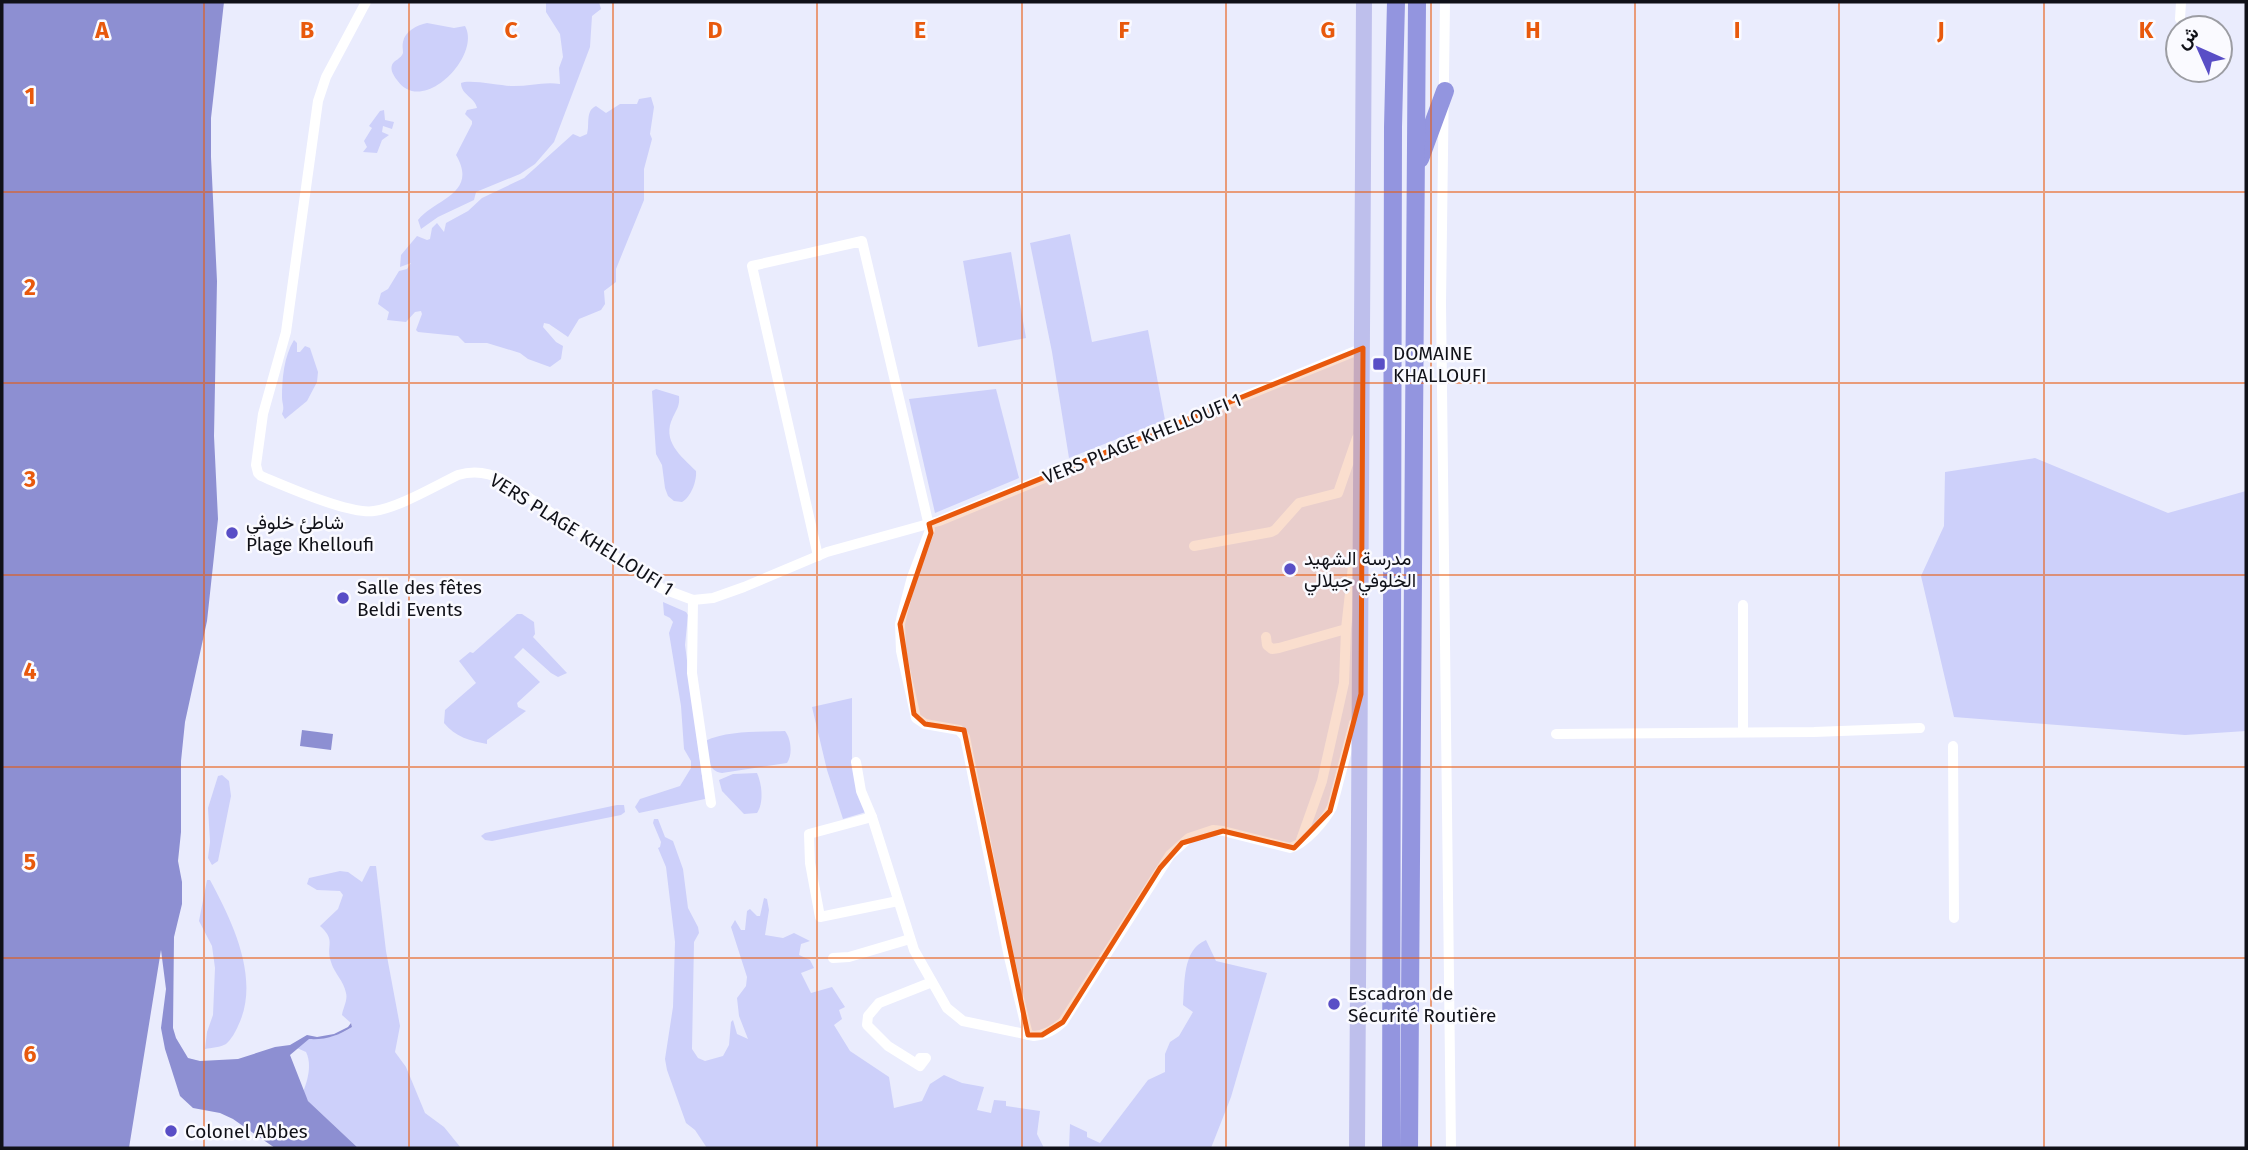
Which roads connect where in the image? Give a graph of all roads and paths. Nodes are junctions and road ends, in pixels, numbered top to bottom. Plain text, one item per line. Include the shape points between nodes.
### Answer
1 (366, 2) edge
2 (1364, 2) edge
3 (1396, 2) edge
4 (1417, 2) edge
5 (1445, 2) edge
6 (1445, 91) junction
7 (1414, 176) junction
8 (1363, 348) junction
9 (1362, 425) junction
10 (1361, 494) junction
11 (929, 524) junction
12 (1194, 545) dead end
13 (818, 556) junction
14 (693, 600) junction
15 (1743, 605) dead end
16 (1346, 629) junction
17 (1266, 636) dead end
18 (1361, 694) junction
19 (1920, 728) dead end
20 (1743, 732) junction
21 (1333, 733) junction
22 (1556, 734) dead end
23 (1952, 746) dead end
24 (1346, 758) junction
25 (856, 762) dead end
26 (710, 803) dead end
27 (872, 817) junction
28 (1299, 844) junction
29 (898, 901) junction
30 (1954, 918) dead end
31 (910, 939) junction
32 (833, 958) dead end
33 (932, 982) junction
34 (1028, 1035) junction
35 (920, 1058) dead end
36 (1357, 1148) edge
37 (1391, 1148) edge
38 (1409, 1148) edge
39 (1451, 1148) edge

1 - 14 street, VERS PLAGE KHELLOUFI 1 via 318,101 286,332 263,414 258,473 346,508 371,512 458,475 485,472 661,588
2 - 8 main road
3 - 37 highway
4 - 7 highway
5 - 6 street
6 - 7 highway
6 - 39 street via 1441,304
7 - 38 highway
8 - 9 main road
8 - 11 street, VERS PLAGE KHELLOUFI 1
9 - 10 main road
9 - 12 street via 1338,493 1299,503 1270,532
10 - 16 street
10 - 18 main road
11 - 13 street, VERS PLAGE KHELLOUFI 1
11 - 13 street via 862,241 752,266
11 - 34 street via 930,536 912,577 900,624 901,651 916,718 959,730 965,737
13 - 14 street, VERS PLAGE KHELLOUFI 1 via 728,594
14 - 26 street via 692,673
15 - 20 street
16 - 17 street via 1272,649
16 - 21 street via 1344,682
18 - 24 street
18 - 36 main road
19 - 20 street
20 - 22 street
21 - 24 street
21 - 28 street via 1322,781
23 - 30 street
24 - 28 street via 1330,811
25 - 27 street
27 - 29 street
27 - 29 street via 808,834 820,917
28 - 34 street via 1290,848 1213,830 1189,838 1160,868 1063,1022 1049,1033
29 - 31 street
31 - 32 street
31 - 33 street
33 - 34 street via 947,1008 963,1021
33 - 35 street via 879,1003 868,1016 867,1025 888,1046 920,1066 926,1058

